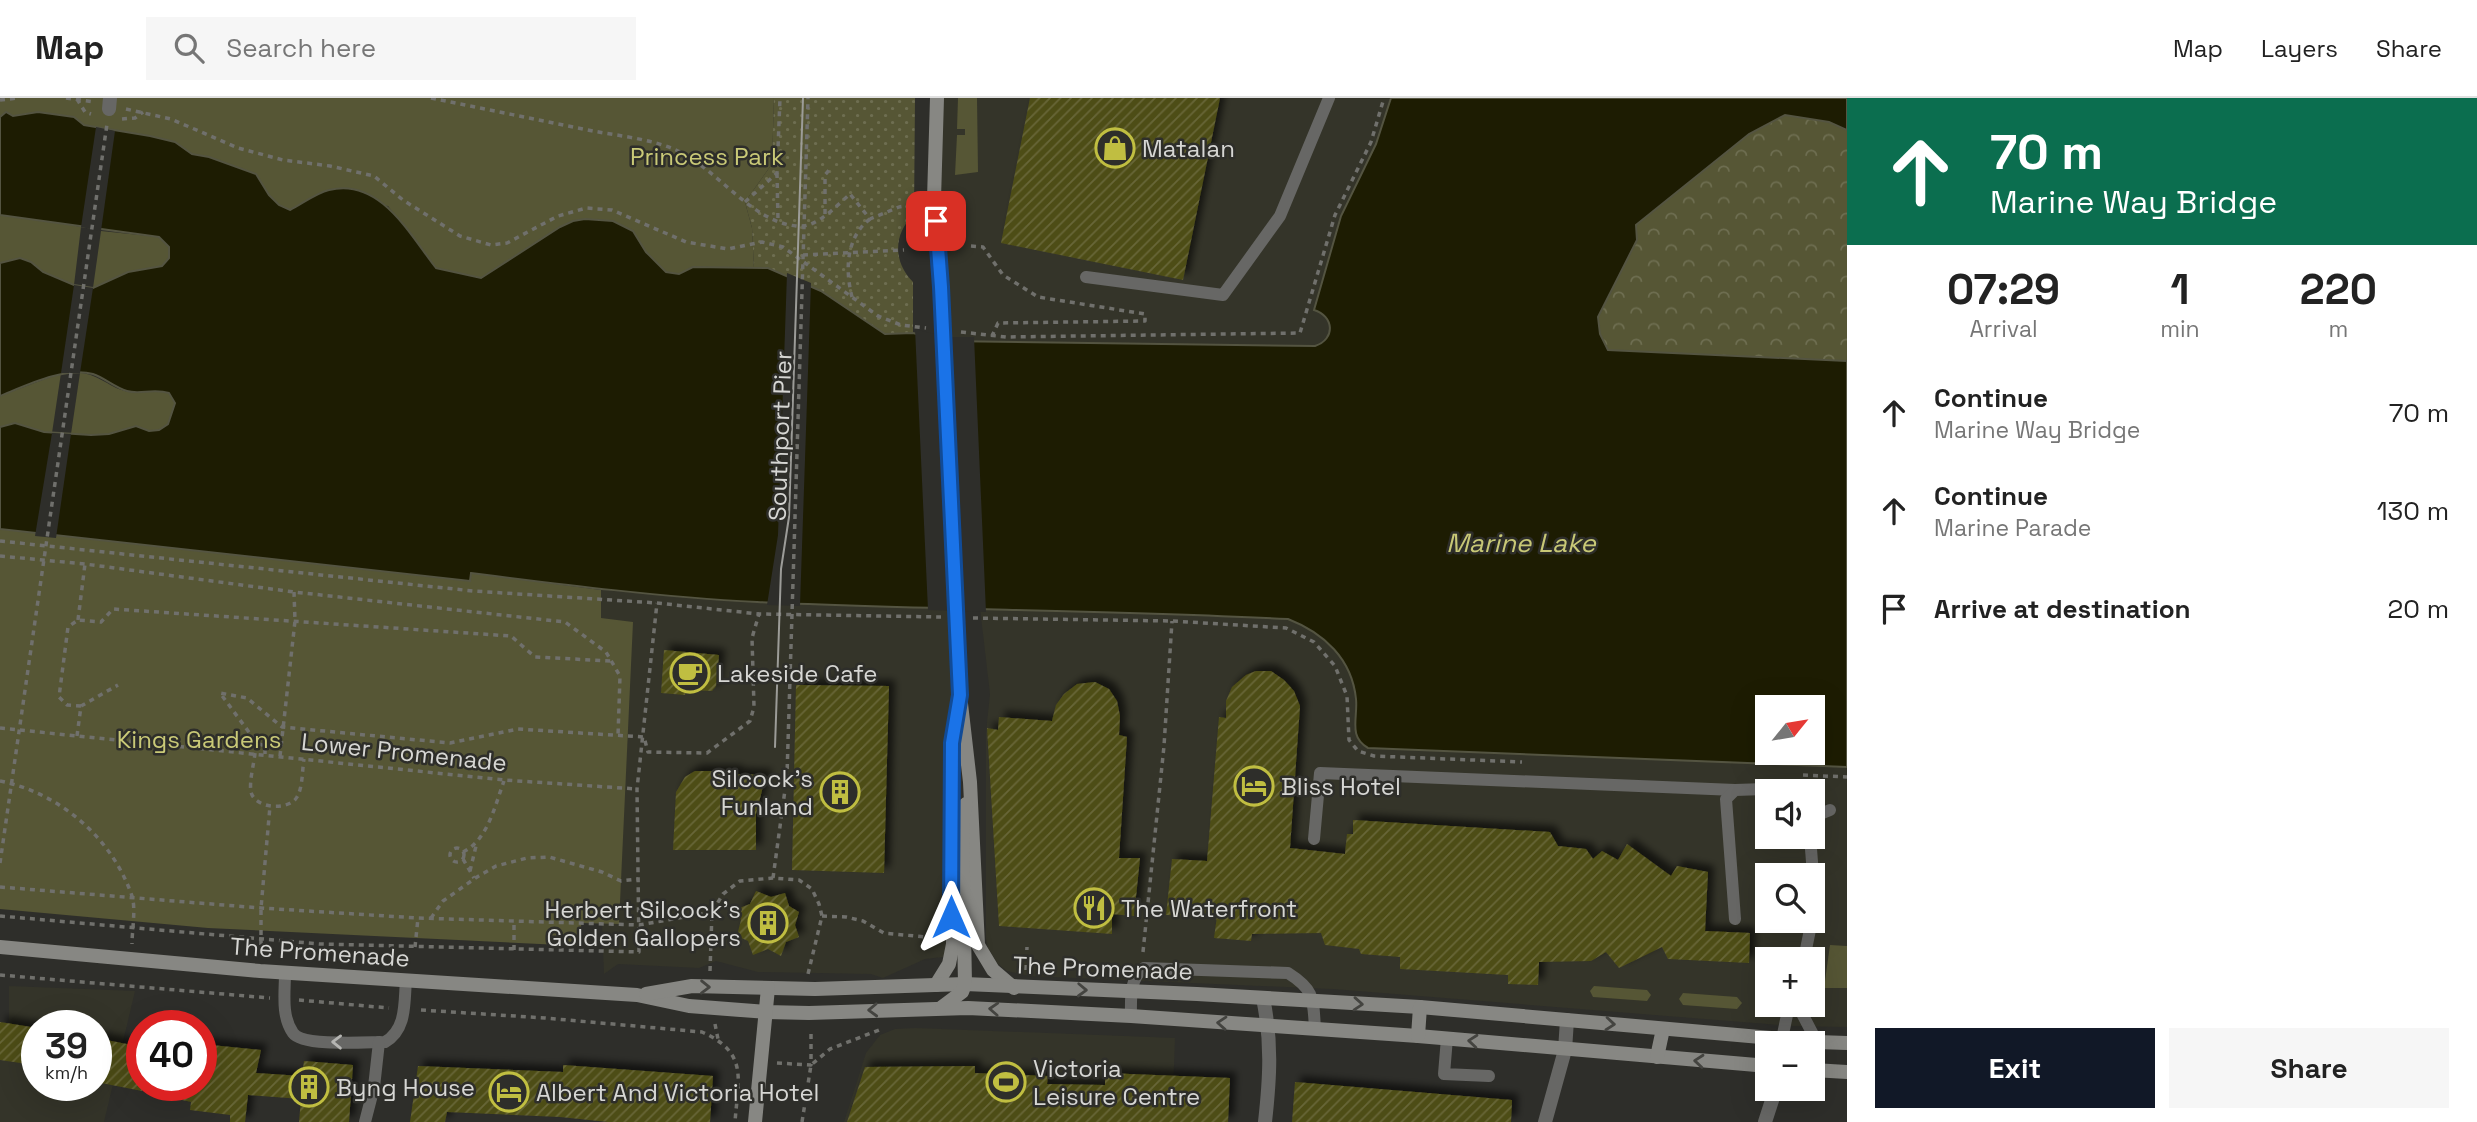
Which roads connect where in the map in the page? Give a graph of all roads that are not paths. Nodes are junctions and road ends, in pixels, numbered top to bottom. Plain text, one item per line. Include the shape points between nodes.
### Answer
1 (937, 98) edge
2 (1329, 98) edge
3 (1086, 277) dead end
4 (960, 695) junction
5 (970, 782) junction
6 (1755, 789) edge
7 (1735, 790) junction
8 (1830, 810) dead end
9 (1825, 812) edge
10 (1314, 839) dead end
11 (1735, 919) dead end
12 (0, 947) edge
13 (1197, 971) junction
14 (285, 973) junction
15 (406, 980) junction
16 (1020, 983) junction
17 (965, 984) junction
18 (936, 985) junction
19 (768, 988) junction
20 (1132, 991) junction
21 (1196, 993) junction
22 (637, 995) junction
23 (1263, 998) junction
24 (1313, 1001) junction
25 (948, 1003) junction
26 (1420, 1007) junction
27 (766, 1012) junction
28 (1131, 1016) junction
29 (1567, 1020) junction
30 (1269, 1026) junction
31 (1315, 1029) junction
32 (1663, 1029) junction
33 (1418, 1036) junction
34 (1447, 1038) junction
35 (1755, 1038) edge
36 (379, 1042) junction
37 (1825, 1042) edge
38 (1847, 1043) edge
39 (1565, 1050) junction
40 (1657, 1057) junction
41 (1755, 1065) edge
42 (1825, 1070) edge
43 (1847, 1072) edge
44 (1489, 1076) dead end
45 (1772, 1101) edge
46 (365, 1122) edge
47 (755, 1122) edge
48 (1265, 1122) edge
49 (1545, 1122) edge
50 (1765, 1122) edge

1 - 4 main road via 934,199
2 - 3 lane via 1280,216 1223,295
4 - 5 main road
4 - 18 main road via 952,743 953,944 949,964
5 - 16 main road via 978,945 993,970
5 - 17 main road via 962,820
6 - 7 lane
7 - 10 lane via 1320,773
7 - 11 lane via 1726,799
8 - 9 lane
12 - 14 main road, The Promenade
13 - 20 lane via 1144,968 1136,973
13 - 21 lane
13 - 24 lane via 1288,973 1305,984
14 - 15 main road, The Promenade
36 -> 14 lane via 297,1037 288,1022
15 - 22 main road, The Promenade
15 - 36 lane via 400,1028 394,1037
16 - 17 main road, The Promenade
16 -> 20 main road, The Promenade
17 - 18 main road, The Promenade
17 - 25 main road
18 - 19 main road, The Promenade
18 - 25 main road
22 -> 19 main road, The Promenade via 692,986
19 - 27 main road
20 - 21 main road, The Promenade
20 - 28 lane
21 - 23 main road, The Promenade
22 - 27 main road, The Promenade via 689,1006
23 - 24 main road, The Promenade
23 - 30 street
24 -> 26 main road, The Promenade
24 - 31 lane
25 -> 27 main road, The Promenade
28 -> 25 main road, The Promenade via 968,1008
26 - 29 main road, The Promenade
26 - 33 main road
27 - 47 main road
30 -> 28 main road, The Promenade
29 -> 32 main road, The Promenade
29 - 39 street
30 - 31 main road, The Promenade
30 - 48 street via 1271,1065
31 - 33 main road, The Promenade
32 - 35 main road, The Promenade
32 - 40 main road
33 - 34 main road, The Promenade
39 -> 34 main road, The Promenade
34 - 44 lane via 1444,1074
36 - 46 lane
37 - 38 main road, The Promenade
39 - 40 main road, The Promenade
39 - 49 street
41 -> 40 main road, The Promenade
42 - 43 main road
45 - 50 street

